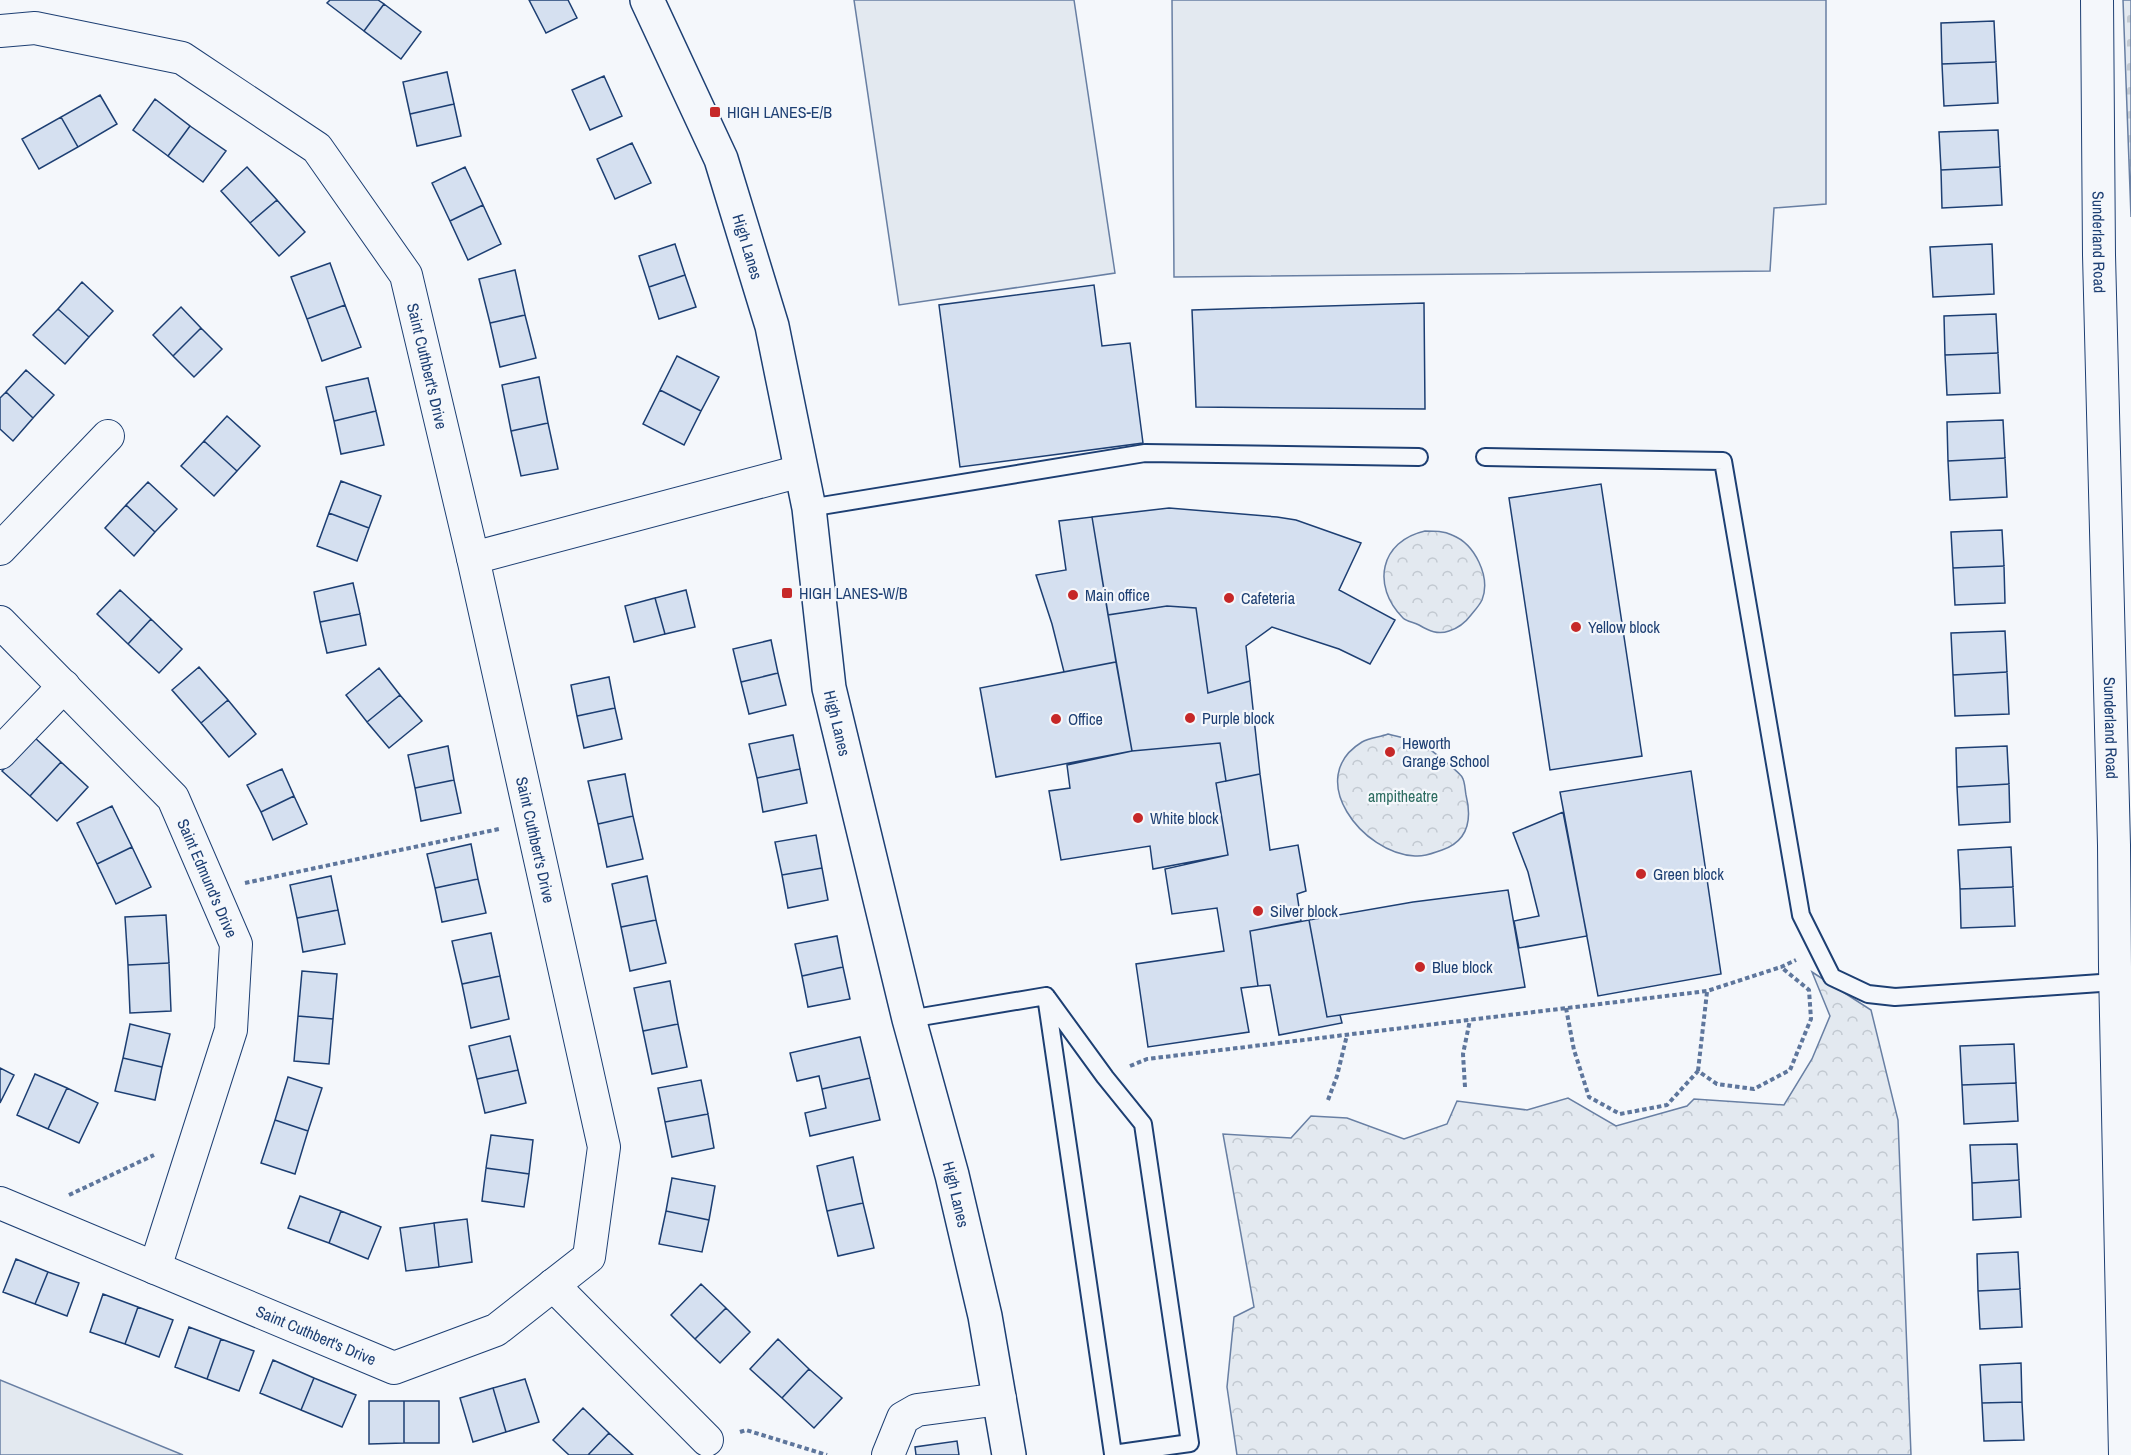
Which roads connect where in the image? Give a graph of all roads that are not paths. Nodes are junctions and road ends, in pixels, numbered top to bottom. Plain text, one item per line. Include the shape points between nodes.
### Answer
1 (647, 0) edge
2 (2097, 0) edge
3 (0, 31) edge
4 (108, 436) dead end
5 (1419, 457) dead end
6 (1485, 457) dead end
7 (801, 471) junction
8 (809, 508) junction
9 (0, 549) edge
10 (473, 558) junction
11 (0, 622) edge
12 (64, 686) junction
13 (0, 753) edge
14 (2115, 982) junction
15 (1046, 996) junction
16 (909, 1019) junction
17 (14, 1209) edge
18 (155, 1268) junction
19 (553, 1285) junction
20 (1000, 1399) junction
21 (707, 1440) road end
22 (888, 1455) edge
23 (1009, 1455) edge
24 (2125, 1455) edge

1 - 7 street, High Lanes via 721,159 772,326
2 - 14 street, Sunderland Road
3 - 10 street, Saint Cuthbert's Drive via 35,28 182,58 317,148 406,275
4 - 9 street
5 - 8 lane via 1145,453
6 - 14 lane via 1723,461 1801,915 1832,977 1868,994 1895,997
7 - 8 street, High Lanes
7 - 10 street
8 - 16 street, High Lanes via 829,688
10 - 19 street, Saint Cuthbert's Drive via 604,1147 589,1257
11 - 12 street, Saint Edmund's Drive
12 - 13 street
12 - 18 street, Saint Edmund's Drive via 173,798 236,944 231,1030
14 - 24 street, Sunderland Road
15 - 15 lane via 1143,1124 1190,1443 1113,1454
15 - 16 lane
16 - 20 street, High Lanes via 952,1175
17 - 18 street, Saint Cuthbert's Drive
18 - 19 street, Saint Cuthbert's Drive via 394,1368 496,1330
19 - 21 street
20 - 22 street via 917,1410 903,1418
20 - 23 street, High Lanes

